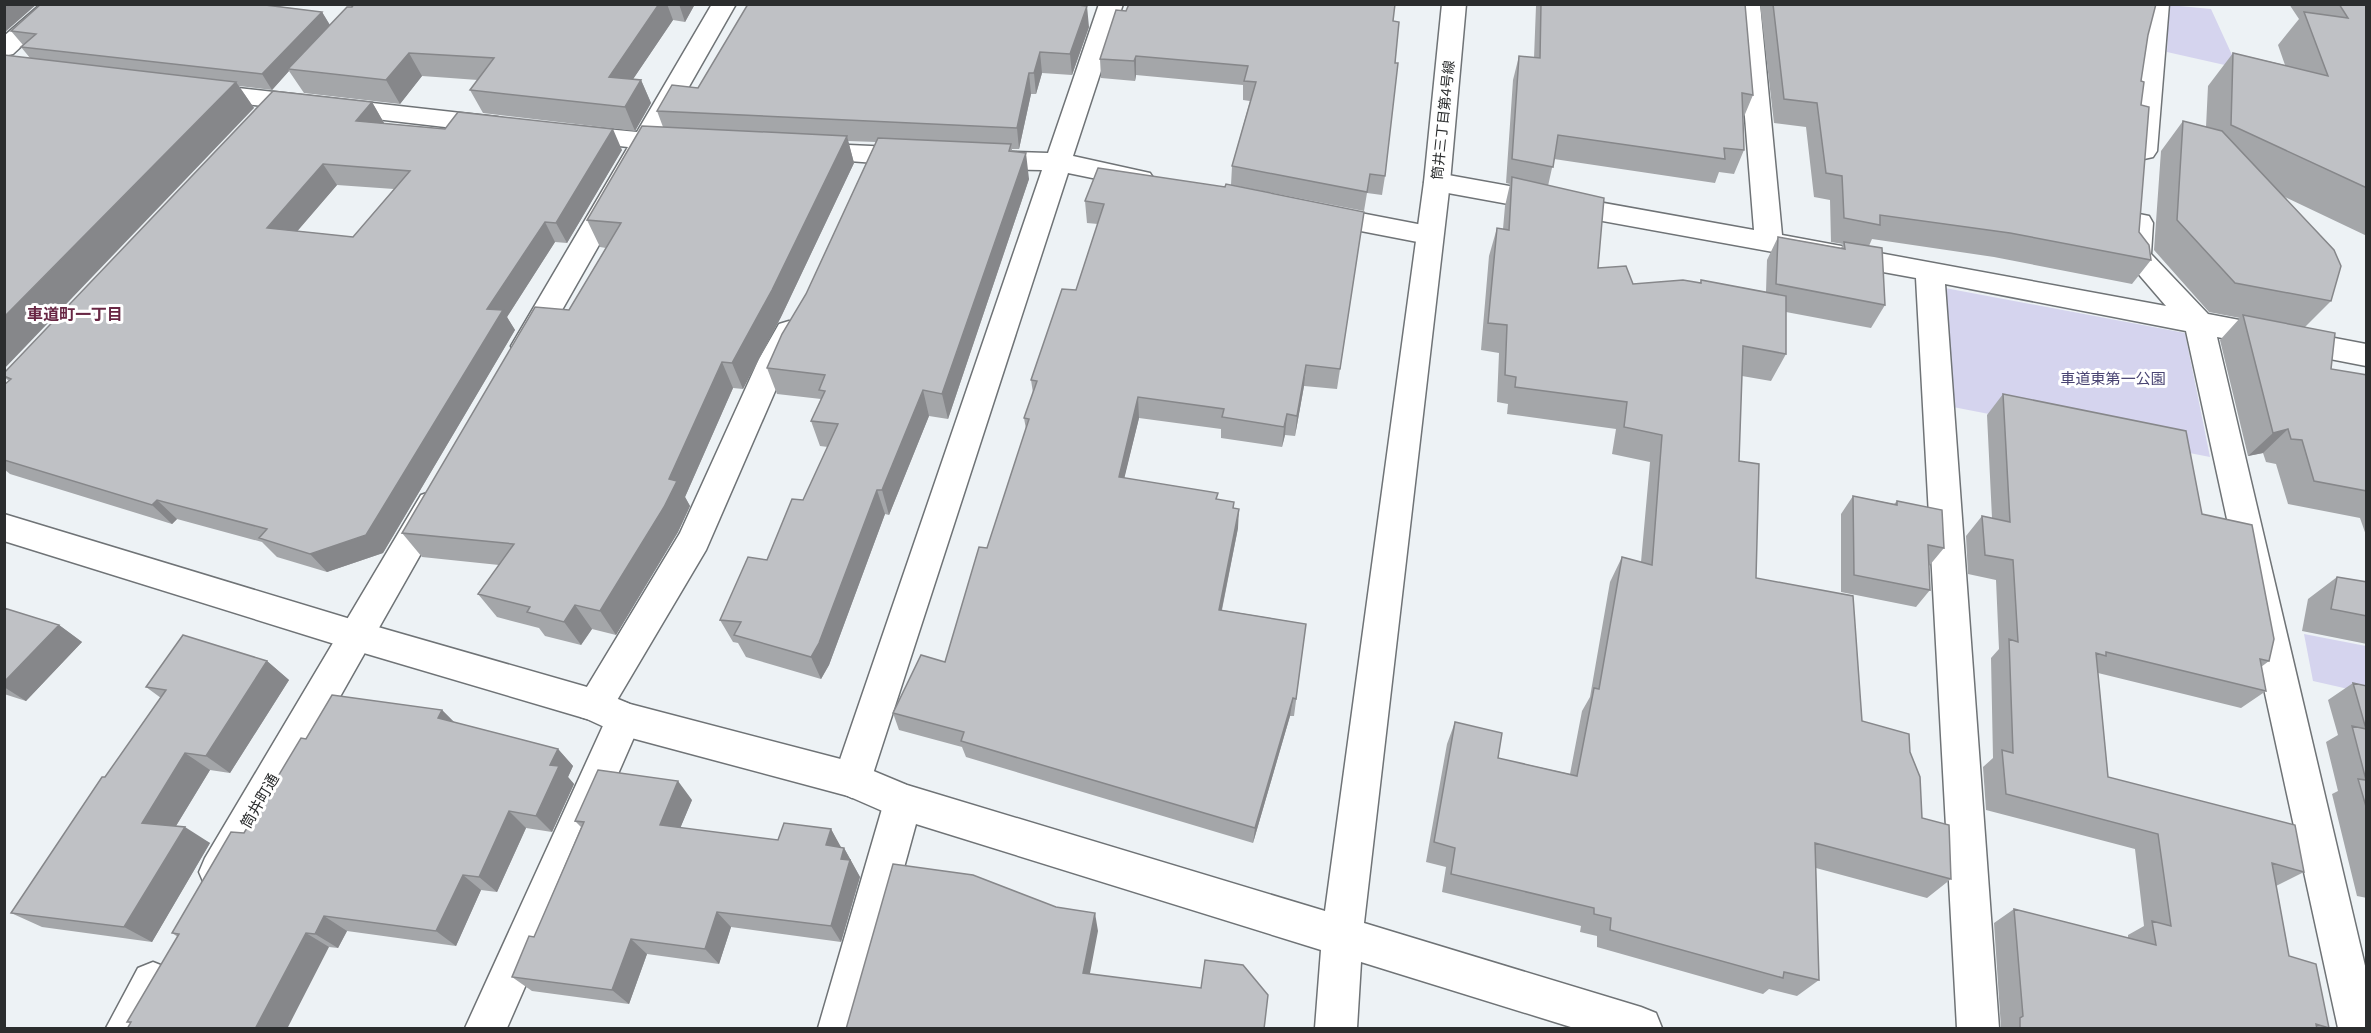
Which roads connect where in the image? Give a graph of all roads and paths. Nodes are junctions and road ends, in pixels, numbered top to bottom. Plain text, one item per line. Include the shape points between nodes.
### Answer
1 (57, 4) edge
2 (724, 4) edge
3 (1111, 4) edge
4 (1454, 4) edge
5 (1748, 4) edge
6 (2157, 4) edge
7 (7, 61) edge
8 (301, 77) edge
9 (173, 89) edge
10 (278, 101) junction
11 (254, 127) edge
12 (645, 142) junction
13 (702, 145) edge
14 (782, 150) edge
15 (873, 154) junction
16 (1059, 162) junction
17 (1437, 182) junction
18 (1162, 183) edge
19 (859, 185) edge
20 (1290, 208) edge
21 (1428, 236) junction
22 (1769, 242) junction
23 (1930, 272) junction
24 (802, 309) edge
25 (2199, 323) junction
26 (2367, 355) edge
27 (513, 369) edge
28 (447, 482) edge
29 (4, 527) edge
30 (357, 636) junction
31 (609, 712) junction
32 (852, 780) junction
33 (903, 802) junction
34 (199, 904) edge
35 (1342, 938) junction
36 (169, 956) edge
37 (2358, 987) edge
38 (127, 1029) edge
39 (486, 1029) edge
40 (839, 1029) edge
41 (1336, 1029) edge
42 (1641, 1029) edge
43 (1978, 1029) edge
44 (2359, 1029) edge

1 - 7 street
2 - 12 street
3 - 16 street
4 - 17 street, 筒井三丁目第4号線
5 - 22 street
6 - 25 street via 2137,256
8 - 10 street
9 - 10 street
10 - 11 street
10 - 12 street
12 - 13 street
12 - 27 street
14 - 15 street
15 - 16 street
15 - 19 street
16 - 18 street
16 - 32 street
17 - 21 street, 筒井三丁目第4号線
17 - 22 street
20 - 21 street
21 - 35 street, 筒井三丁目第4号線
22 - 23 street
23 - 25 street
23 - 43 street
24 - 31 street via 774,359 694,540
25 - 26 street
25 - 37 street
28 - 30 street, 筒井町通
29 - 30 street
30 - 31 street
30 - 34 street, 筒井町通
31 - 32 street
31 - 39 street
32 - 33 street
33 - 35 street
33 - 40 street
35 - 41 street, 筒井三丁目第4号線
35 - 42 street
36 - 38 street
37 - 44 street

